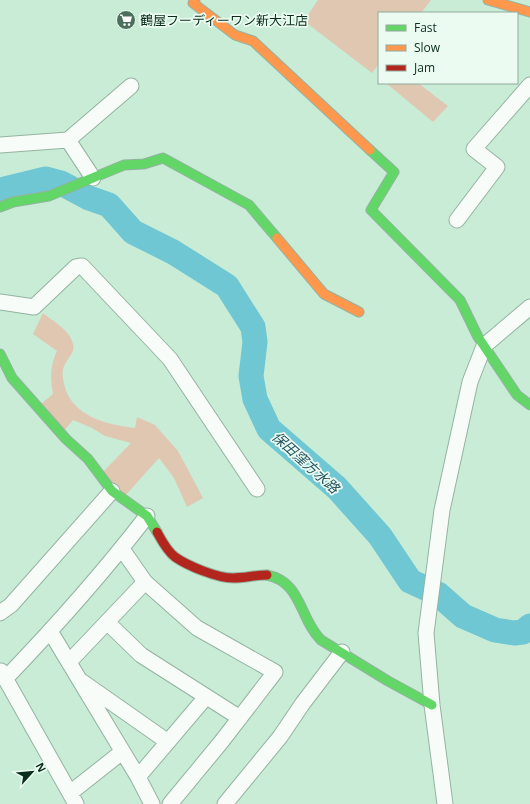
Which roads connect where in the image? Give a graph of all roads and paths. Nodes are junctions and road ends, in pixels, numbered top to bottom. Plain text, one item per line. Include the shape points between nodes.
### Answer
1 (195, 0) edge
2 (488, 0) edge
3 (530, 12) edge
4 (530, 85) edge
5 (131, 86) dead end
6 (68, 140) junction
7 (0, 145) edge
8 (93, 178) junction
9 (0, 207) edge
10 (457, 220) dead end
11 (0, 302) edge
12 (530, 307) edge
13 (359, 312) dead end
14 (484, 346) junction
15 (0, 354) edge
16 (530, 406) edge
17 (257, 489) dead end
18 (112, 491) junction
19 (147, 516) junction
20 (122, 549) junction
21 (145, 582) junction
22 (0, 613) edge
23 (107, 622) junction
24 (50, 631) junction
25 (342, 652) junction
26 (69, 662) junction
27 (3, 675) edge
28 (79, 680) junction
29 (206, 697) junction
30 (432, 705) junction
31 (240, 718) junction
32 (168, 742) junction
33 (122, 752) junction
34 (138, 777) junction
35 (73, 798) edge
36 (152, 804) edge
37 (170, 804) edge
38 (225, 804) edge
39 (445, 804) edge

1 - 14 street via 193,3 235,35 253,41 394,172 371,210 460,300
2 - 3 street
4 - 10 street via 474,149 497,167
5 - 6 street
6 - 7 street
6 - 8 street
8 - 9 street via 49,196 13,202
8 - 13 street via 124,165 144,164 163,158 249,205 324,294
11 - 17 street via 34,307 76,267 82,266 170,359
12 - 14 street
14 - 16 street via 517,396
14 - 30 street via 470,382 442,510 426,633
15 - 18 street via 12,378 66,439 88,459
18 - 19 street
18 - 22 street via 11,605
19 - 20 street
19 - 25 street via 170,552 197,568 222,577 277,577 289,586 313,632 321,640
20 - 21 street
20 - 24 street
21 - 23 street
21 - 31 street via 197,628 275,672
23 - 26 street
23 - 29 street via 141,655
24 - 26 street
24 - 27 street
25 - 30 street
25 - 38 street via 280,737
26 - 28 street
27 - 35 street
28 - 32 street via 87,683
28 - 33 street
29 - 31 street
29 - 32 street
30 - 39 street
31 - 37 street
32 - 34 street
33 - 34 street
33 - 35 street
34 - 36 street

